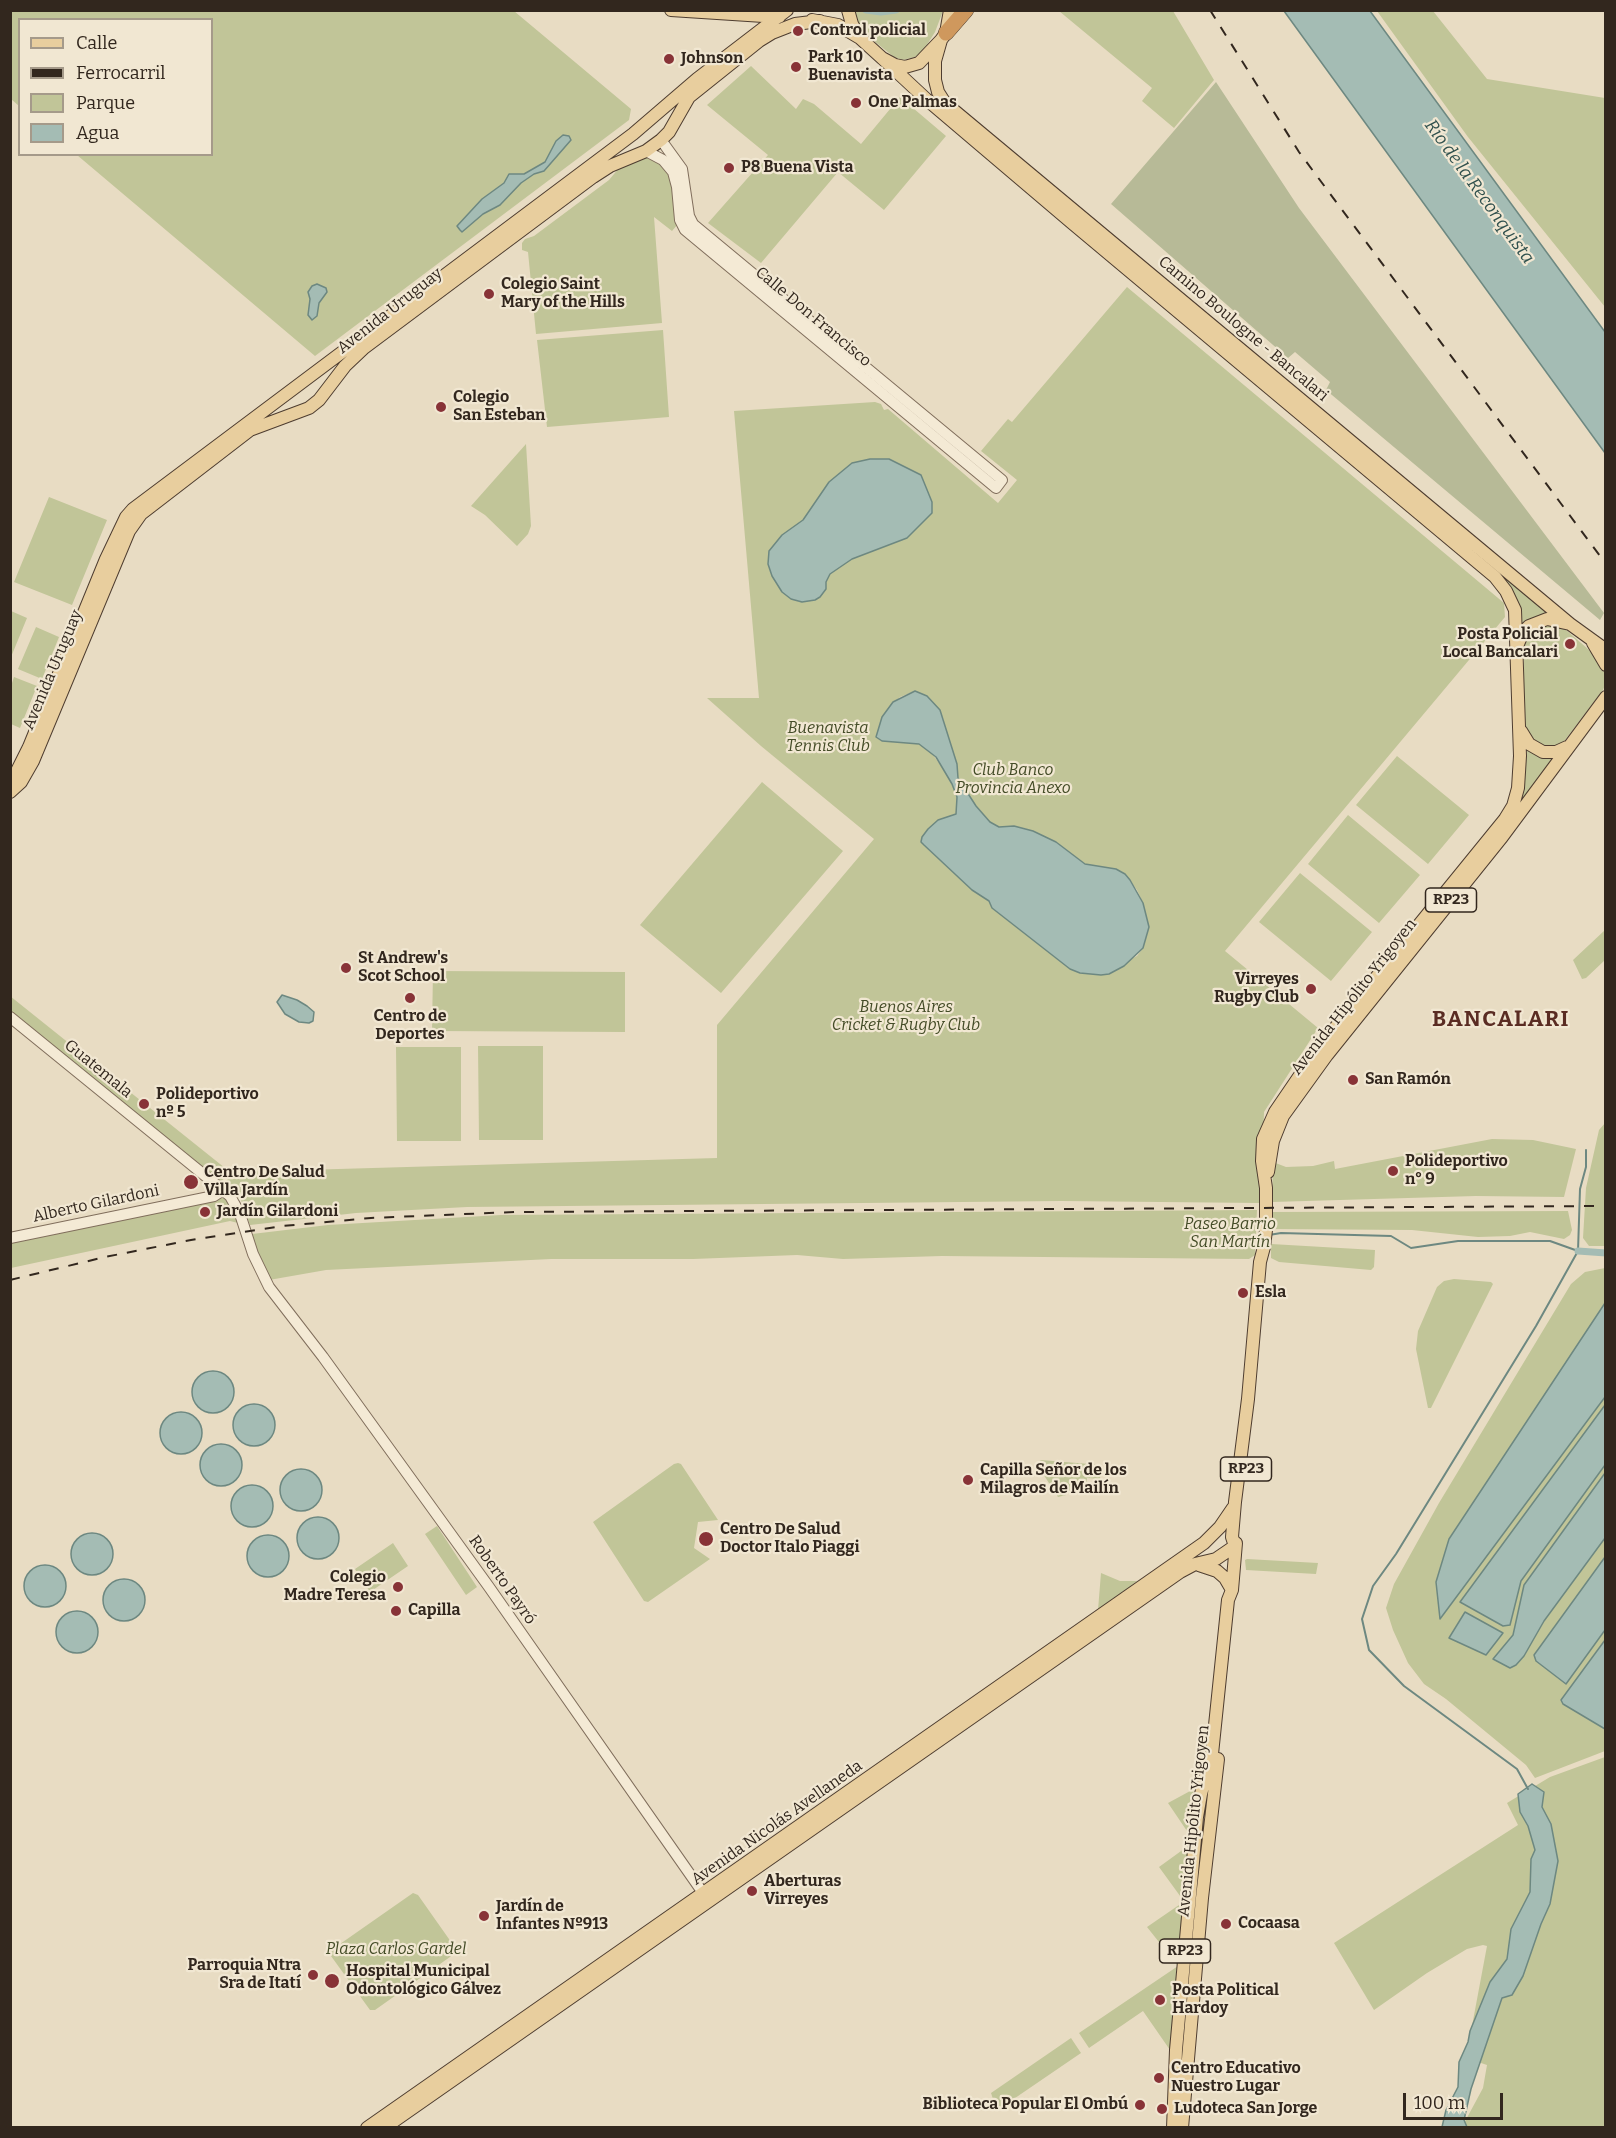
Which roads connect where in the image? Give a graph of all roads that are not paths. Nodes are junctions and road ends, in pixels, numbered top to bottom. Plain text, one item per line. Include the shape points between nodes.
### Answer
1 (671, 10) edge
2 (848, 10) edge
3 (950, 10) edge
4 (966, 10) edge
5 (782, 14) edge
6 (743, 15) junction
7 (820, 21) junction
8 (943, 36) junction
9 (750, 38) junction
10 (860, 38) junction
11 (882, 58) junction
12 (635, 132) junction
13 (661, 140) junction
14 (646, 151) junction
15 (1570, 624) junction
16 (1591, 639) junction
17 (1605, 643) edge
18 (1518, 645) junction
19 (1605, 650) edge
20 (1605, 665) edge
21 (1605, 697) edge
22 (1520, 730) junction
23 (1571, 744) junction
24 (10, 780) edge
25 (10, 792) edge
26 (10, 1017) edge
27 (1266, 1188) junction
28 (223, 1190) junction
29 (10, 1238) edge
30 (1264, 1247) junction
31 (260, 1268) joint
32 (1235, 1502) junction
33 (1204, 1543) junction
34 (1235, 1546) junction
35 (1195, 1564) junction
36 (1232, 1590) junction
37 (706, 1897) junction
38 (1183, 2039) junction
39 (367, 2127) edge
40 (384, 2127) edge
41 (1173, 2127) edge
42 (1182, 2127) edge

1 - 6 main road
2 - 10 main road
3 - 8 main road, Camino Boulogne - Bancalari
4 - 8 highway
5 - 6 main road
5 - 7 main road
5 - 9 main road, Avenida Uruguay
6 - 9 main road via 750,23
7 - 10 main road via 838,25
7 - 13 main road, Avenida Uruguay via 795,24 759,41 689,97
8 - 11 main road via 913,66 895,65
8 - 15 main road, Camino Boulogne - Bancalari via 934,74 936,89 945,103
9 - 12 main road, Avenida Uruguay
10 - 11 main road, Camino Boulogne - Bancalari
11 - 18 main road, Camino Boulogne - Bancalari via 1072,223 1495,577 1512,601
12 - 13 main road via 650,129
12 - 14 main road via 635,144
12 - 24 main road, Avenida Uruguay via 133,508 106,560 29,747
13 - 14 main road, Avenida Uruguay
13 - 14 street, Calle Don Francisco via 682,169 693,224 999,484 685,230 673,172 663,160
14 - 25 main road, Avenida Uruguay via 593,177 364,348 309,408 250,430 136,519 33,761
15 - 16 main road, Camino Boulogne - Bancalari
15 - 18 main road via 1541,620 1523,632
16 - 17 main road
16 - 19 main road, Camino Boulogne - Bancalari
16 - 20 main road
18 - 22 main road, RP23
21 - 23 main road, Avenida Hipólito Yrigoyen / RP23
22 - 23 main road via 1528,744 1543,752 1556,752
22 - 27 main road, Avenida Hipólito Yrigoyen / RP23 via 1520,777 1513,806 1323,1043 1275,1112 1263,1139
23 - 27 main road, Avenida Hipólito Yrigoyen / RP23 via 1282,1116 1273,1140
26 - 28 street, Guatemala
27 - 30 main road, Avenida Hipólito Yrigoyen / RP23
28 - 29 street, Alberto Gilardoni via 214,1196
28 - 31 street, Guatemala via 236,1206
30 - 32 main road, Avenida Hipólito Yrigoyen / RP23
30 - 34 main road, Avenida Hipólito Yrigoyen / RP23 via 1267,1263 1257,1377
31 - 37 street, Roberto Payró via 265,1281 489,1587
32 - 33 main road, Avenida Nicolás Avellaneda via 1220,1527
32 - 34 main road, Avenida Hipólito Yrigoyen / RP23
33 - 34 main road via 1220,1540
33 - 37 main road, Avenida Nicolás Avellaneda
34 - 35 main road, Avenida Nicolás Avellaneda via 1216,1559
34 - 36 main road, Avenida Hipólito Yrigoyen / RP23
35 - 36 main road via 1217,1571
35 - 37 main road, Avenida Nicolás Avellaneda
36 - 38 main road, Avenida Hipólito Yrigoyen / RP23 via 1212,1754 1197,1817 1196,1898
37 - 39 main road, Avenida Nicolás Avellaneda
37 - 40 main road, Avenida Nicolás Avellaneda
38 - 41 main road, Avenida Hipólito Yrigoyen / RP23
38 - 42 main road, Avenida Hipólito Yrigoyen / RP23

